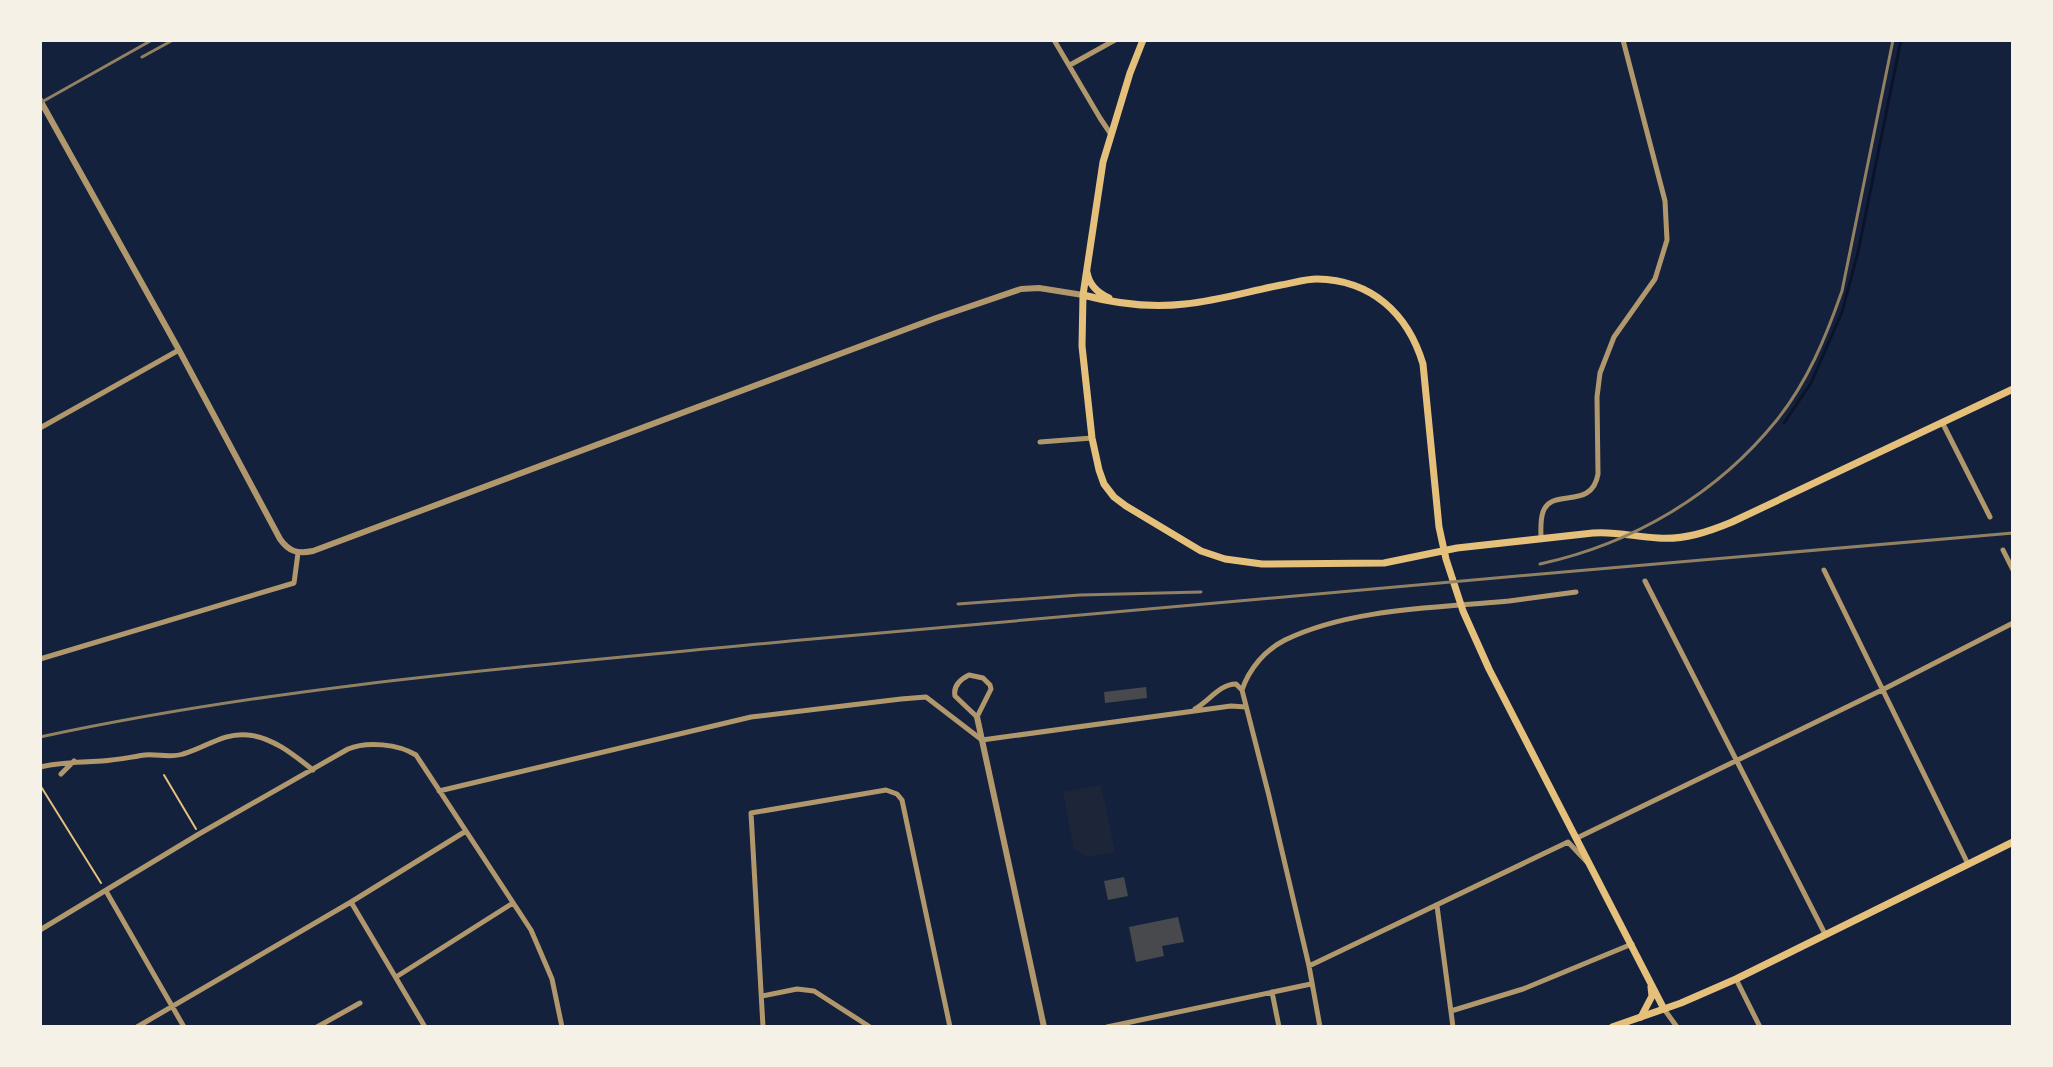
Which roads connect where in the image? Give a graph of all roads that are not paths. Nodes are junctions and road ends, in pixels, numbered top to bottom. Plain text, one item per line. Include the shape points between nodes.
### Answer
1 (1054, 40) edge
2 (1115, 40) edge
3 (1143, 40) edge
4 (1623, 40) edge
5 (1070, 66) junction
6 (40, 100) edge
7 (1110, 133) junction
8 (1086, 268) junction
9 (1083, 295) junction
10 (1118, 303) junction
11 (179, 350) junction
12 (2013, 389) edge
13 (1943, 424) junction
14 (40, 428) edge
15 (1092, 438) junction
16 (1040, 442) dead end
17 (1990, 517) dead end
18 (1541, 539) junction
19 (2003, 550) dead end
20 (298, 553) junction
21 (1824, 570) dead end
22 (2013, 570) edge
23 (1645, 581) dead end
24 (1576, 592) dead end
25 (2013, 623) edge
26 (40, 659) edge
27 (1884, 689) junction
28 (1242, 690) junction
29 (1246, 707) junction
30 (1179, 713) junction
31 (977, 717) junction
32 (982, 740) junction
33 (1736, 760) junction
34 (74, 761) junction
35 (40, 767) edge
36 (313, 770) junction
37 (61, 774) dead end
38 (439, 791) junction
39 (466, 831) junction
40 (1577, 838) junction
41 (2013, 842) edge
42 (1968, 864) junction
43 (1592, 867) junction
44 (106, 891) junction
45 (351, 902) junction
46 (513, 903) junction
47 (1437, 906) junction
48 (40, 930) edge
49 (1825, 934) junction
50 (1632, 944) junction
51 (1309, 966) junction
52 (396, 977) junction
53 (1736, 979) junction
54 (1650, 981) junction
55 (1311, 984) junction
56 (1272, 992) junction
57 (762, 996) junction
58 (360, 1003) dead end
59 (171, 1006) junction
60 (1664, 1009) junction
61 (1451, 1011) junction
62 (1641, 1017) junction
63 (137, 1027) edge
64 (184, 1027) edge
65 (317, 1027) edge
66 (425, 1027) edge
67 (562, 1027) edge
68 (763, 1027) edge
69 (870, 1027) edge
70 (950, 1027) edge
71 (1044, 1027) edge
72 (1107, 1027) edge
73 (1279, 1027) edge
74 (1320, 1027) edge
75 (1453, 1027) edge
76 (1612, 1027) edge
77 (1677, 1027) edge
78 (1760, 1027) edge

1 - 5 street
2 - 5 street
3 - 7 main road
4 - 18 street via 1665,201 1667,240 1655,279 1614,337 1600,373 1596,484 1585,495 1547,506
5 - 7 street
6 - 11 street
7 - 8 main road
8 - 9 main road
8 - 10 main road via 1095,289
9 - 10 main road
9 - 15 main road via 1082,346
9 - 20 street via 1039,288 1012,291
10 - 40 main road via 1164,307 1317,279 1352,284 1397,314 1423,364 1439,527 1449,571 1489,669
11 - 14 street
11 - 20 street via 280,539
12 - 13 main road
13 - 17 street
13 - 18 main road via 1689,537 1605,532
15 - 16 street
15 - 18 main road via 1104,484 1121,503 1201,551 1238,561 1367,564
19 - 22 street
20 - 26 street via 294,583
21 - 27 street
23 - 33 street
24 - 28 street via 1379,614 1322,626 1273,647
25 - 27 street
27 - 33 street
27 - 42 street
28 - 29 street
28 - 30 street via 1229,684 1201,706
29 - 30 street
29 - 51 street
30 - 32 street
31 - 31 street via 991,689 983,678 969,675 954,691
31 - 32 street
32 - 38 street via 921,697 751,717
32 - 71 street
33 - 40 street
33 - 49 street
34 - 35 street
34 - 36 street via 179,756 224,737 248,735 292,753
34 - 37 street
36 - 38 street via 358,745 372,743 413,752
36 - 44 street
38 - 39 street
39 - 45 street
39 - 46 street
40 - 43 main road
41 - 42 main road
42 - 49 main road
43 - 47 street via 1568,842
43 - 50 main road
44 - 48 street
44 - 59 street
45 - 52 street
45 - 59 street
46 - 52 street
46 - 67 street via 544,957
47 - 51 street
47 - 61 street
49 - 53 main road
50 - 54 main road
50 - 61 street via 1523,989
51 - 55 street
52 - 66 street
53 - 60 main road
53 - 78 street
54 - 60 main road
54 - 62 main road via 1652,996
55 - 56 street
55 - 74 street
56 - 72 street
56 - 73 street
57 - 68 street
57 - 69 street via 814,991
57 - 70 street via 751,813 886,790 902,800
58 - 65 street
59 - 63 street
59 - 64 street
60 - 62 main road
60 - 77 street
61 - 75 street
62 - 76 main road

